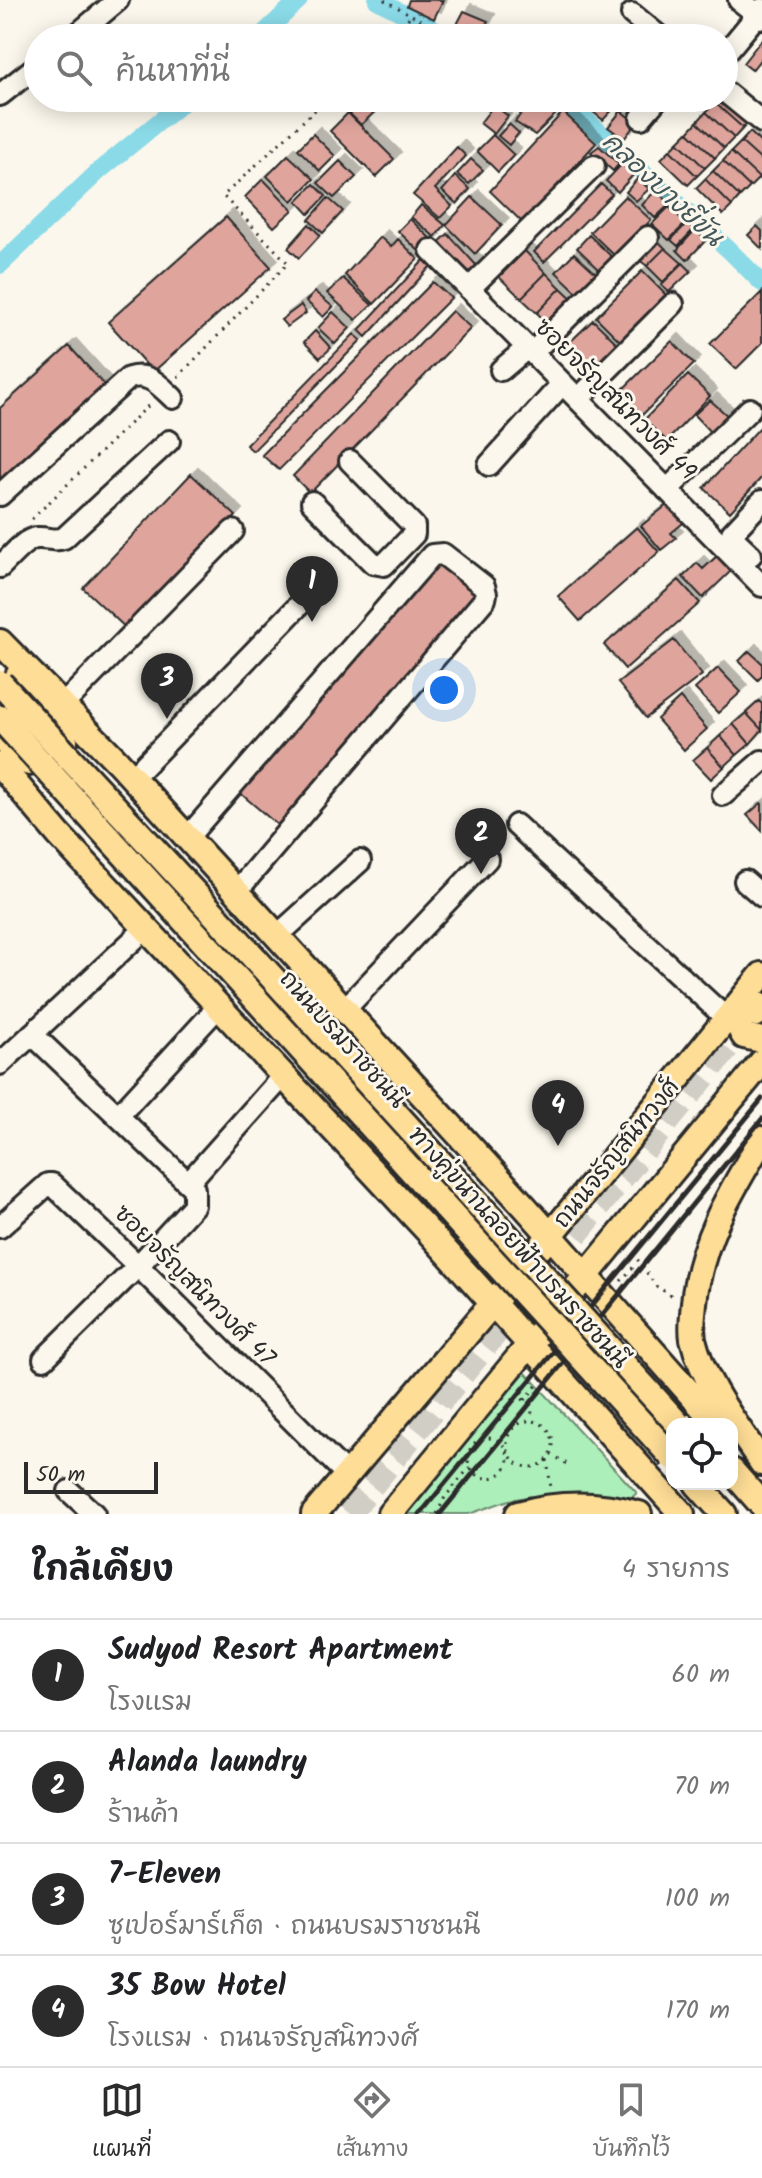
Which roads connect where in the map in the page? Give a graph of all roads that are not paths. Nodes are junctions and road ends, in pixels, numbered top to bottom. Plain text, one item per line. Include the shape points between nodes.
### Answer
1 (118, 0) edge
2 (739, 0) edge
3 (632, 14) dead end
4 (761, 14) edge
5 (90, 24) edge
6 (644, 24) edge
7 (738, 39) edge
8 (24, 76) edge
9 (0, 95) edge
10 (738, 102) edge
11 (646, 112) edge
12 (641, 118) dead end
13 (762, 122) edge
14 (594, 166) dead end
15 (648, 237) dead end
16 (431, 250) dead end
17 (469, 289) junction
18 (673, 304) dead end
19 (529, 350) junction
20 (501, 370) dead end
21 (562, 384) junction
22 (168, 394) road end
23 (578, 399) junction
24 (750, 409) dead end
25 (169, 441) dead end
26 (350, 461) dead end
27 (489, 465) dead end
28 (667, 490) junction
29 (0, 495) edge
30 (762, 501) edge
31 (312, 502) dead end
32 (233, 531) dead end
33 (0, 567) edge
34 (762, 567) edge
35 (762, 586) edge
36 (309, 595) dead end
37 (0, 642) edge
38 (0, 652) edge
39 (0, 683) edge
40 (63, 705) junction
41 (0, 718) edge
42 (0, 737) edge
43 (762, 761) edge
44 (4, 778) edge
45 (132, 778) junction
46 (723, 795) dead end
47 (516, 825) dead end
48 (187, 838) junction
49 (487, 859) dead end
50 (360, 861) dead end
51 (745, 881) dead end
52 (236, 892) junction
53 (762, 896) edge
54 (145, 929) junction
55 (277, 936) junction
56 (762, 975) edge
57 (754, 1005) edge
58 (218, 1007) junction
59 (344, 1010) junction
60 (727, 1019) junction
61 (32, 1034) junction
62 (762, 1040) edge
63 (762, 1062) edge
64 (0, 1064) edge
65 (283, 1076) junction
66 (412, 1085) junction
67 (118, 1116) junction
68 (762, 1139) edge
69 (350, 1147) junction
70 (494, 1174) junction
71 (188, 1183) junction
72 (0, 1227) edge
73 (431, 1234) junction
74 (550, 1236) junction
75 (138, 1266) junction
76 (586, 1277) junction
77 (491, 1303) junction
78 (529, 1345) junction
79 (44, 1359) dead end
80 (673, 1418) edge
81 (684, 1418) edge
82 (712, 1418) edge
83 (666, 1450) edge
84 (738, 1454) edge
85 (762, 1463) edge
86 (347, 1475) junction
87 (666, 1475) edge
88 (666, 1476) edge
89 (738, 1477) edge
90 (738, 1487) edge
91 (675, 1490) edge
92 (681, 1490) edge
93 (702, 1490) edge
94 (69, 1491) dead end
95 (760, 1499) edge
96 (94, 1514) edge
97 (314, 1514) edge
98 (390, 1514) edge
99 (518, 1514) edge
100 (639, 1514) edge
101 (682, 1514) edge
102 (709, 1514) edge
103 (724, 1514) edge

1 - 5 street
2 - 4 street
3 - 6 street
4 - 7 street
8 - 9 street
10 - 13 street
11 - 12 street
14 - 17 street
15 - 19 street
16 - 17 street, ซอยจรัญสนิทวงศ์ 49
17 - 19 street, ซอยจรัญสนิทวงศ์ 49
18 - 23 street
19 - 20 street
19 - 21 street, ซอยจรัญสนิทวงศ์ 49
21 - 23 street, ซอยจรัญสนิทวงศ์ 49
21 - 27 street
22 - 29 street via 145,376 129,378
23 - 28 street, ซอยจรัญสนิทวงศ์ 49
24 - 28 street
25 - 33 street via 62,540 30,540
26 - 31 street via 414,526 414,534 379,565
28 - 35 street, ซอยจรัญสนิทวงศ์ 49
30 - 34 street via 732,534
32 - 40 street
36 - 45 street
37 - 40 main road, ถนนบรมราชชนนี
38 - 81 main road, ถนนบรมราชชนนี via 98,779 244,932
39 - 80 main road, ทางคู่ขนานลอยฟ้าบรมราชชนนี, bridge
40 - 45 main road, ถนนบรมราชชนนี
41 - 83 main road, ทางคู่ขนานลอยฟ้าบรมราชชนนี, bridge
42 - 87 main road, ถนนบรมราชชนนี via 48,780
43 - 46 street
44 - 54 main road
45 - 48 main road, ถนนบรมราชชนนี
47 - 60 street
48 - 52 main road, ถนนบรมราชชนนี
48 - 52 street via 432,555 443,554 484,586 485,599
49 - 59 street
50 - 55 street
51 - 53 street
52 - 55 main road, ถนนบรมราชชนนี
54 - 58 main road
54 - 61 street
55 - 59 main road, ถนนบรมราชชนนี
56 - 57 main road, ถนนจรัญสนิทวงศ์
57 - 60 main road, ถนนจรัญสนิทวงศ์
57 - 62 main road via 738,1020 739,1028 744,1036
58 - 65 main road
58 - 67 street
59 - 66 main road, ถนนบรมราชชนนี
60 - 74 main road, ถนนจรัญสนิทวงศ์
61 - 64 street
61 - 67 street
63 - 76 main road
65 - 69 main road
65 - 71 street
66 - 69 main road via 420,1107 413,1135 398,1150 373,1153
66 - 70 main road, ถนนบรมราชชนนี
67 - 71 street
68 - 85 main road via 717,1220 696,1280 693,1314 693,1339 706,1371
69 - 73 main road
70 - 73 main road via 503,1197 496,1224 480,1240 455,1243
70 - 74 main road, ถนนบรมราชชนนี
71 - 75 street via 194,1189 194,1205
72 - 75 street, ซอยจรัญสนิทวงศ์ 47 via 50,1184
73 - 77 main road
74 - 76 main road, ถนนบรมราชชนนี
74 - 77 main road, ถนนจรัญสนิทวงศ์
75 - 79 street
75 - 86 street, ซอยจรัญสนิทวงศ์ 47
76 - 78 main road
76 - 82 main road, ถนนบรมราชชนนี
77 - 78 main road
77 - 86 main road, ถนนจรัญสนิทวงศ์
78 - 88 main road
78 - 98 main road
84 - 95 main road
86 - 97 main road, ถนนจรัญสนิทวงศ์
89 - 95 main road
90 - 95 main road
91 - 101 main road
92 - 102 main road, ถนนบรมราชชนนี
93 - 103 main road
94 - 96 street
99 - 100 main road via 589,1505

